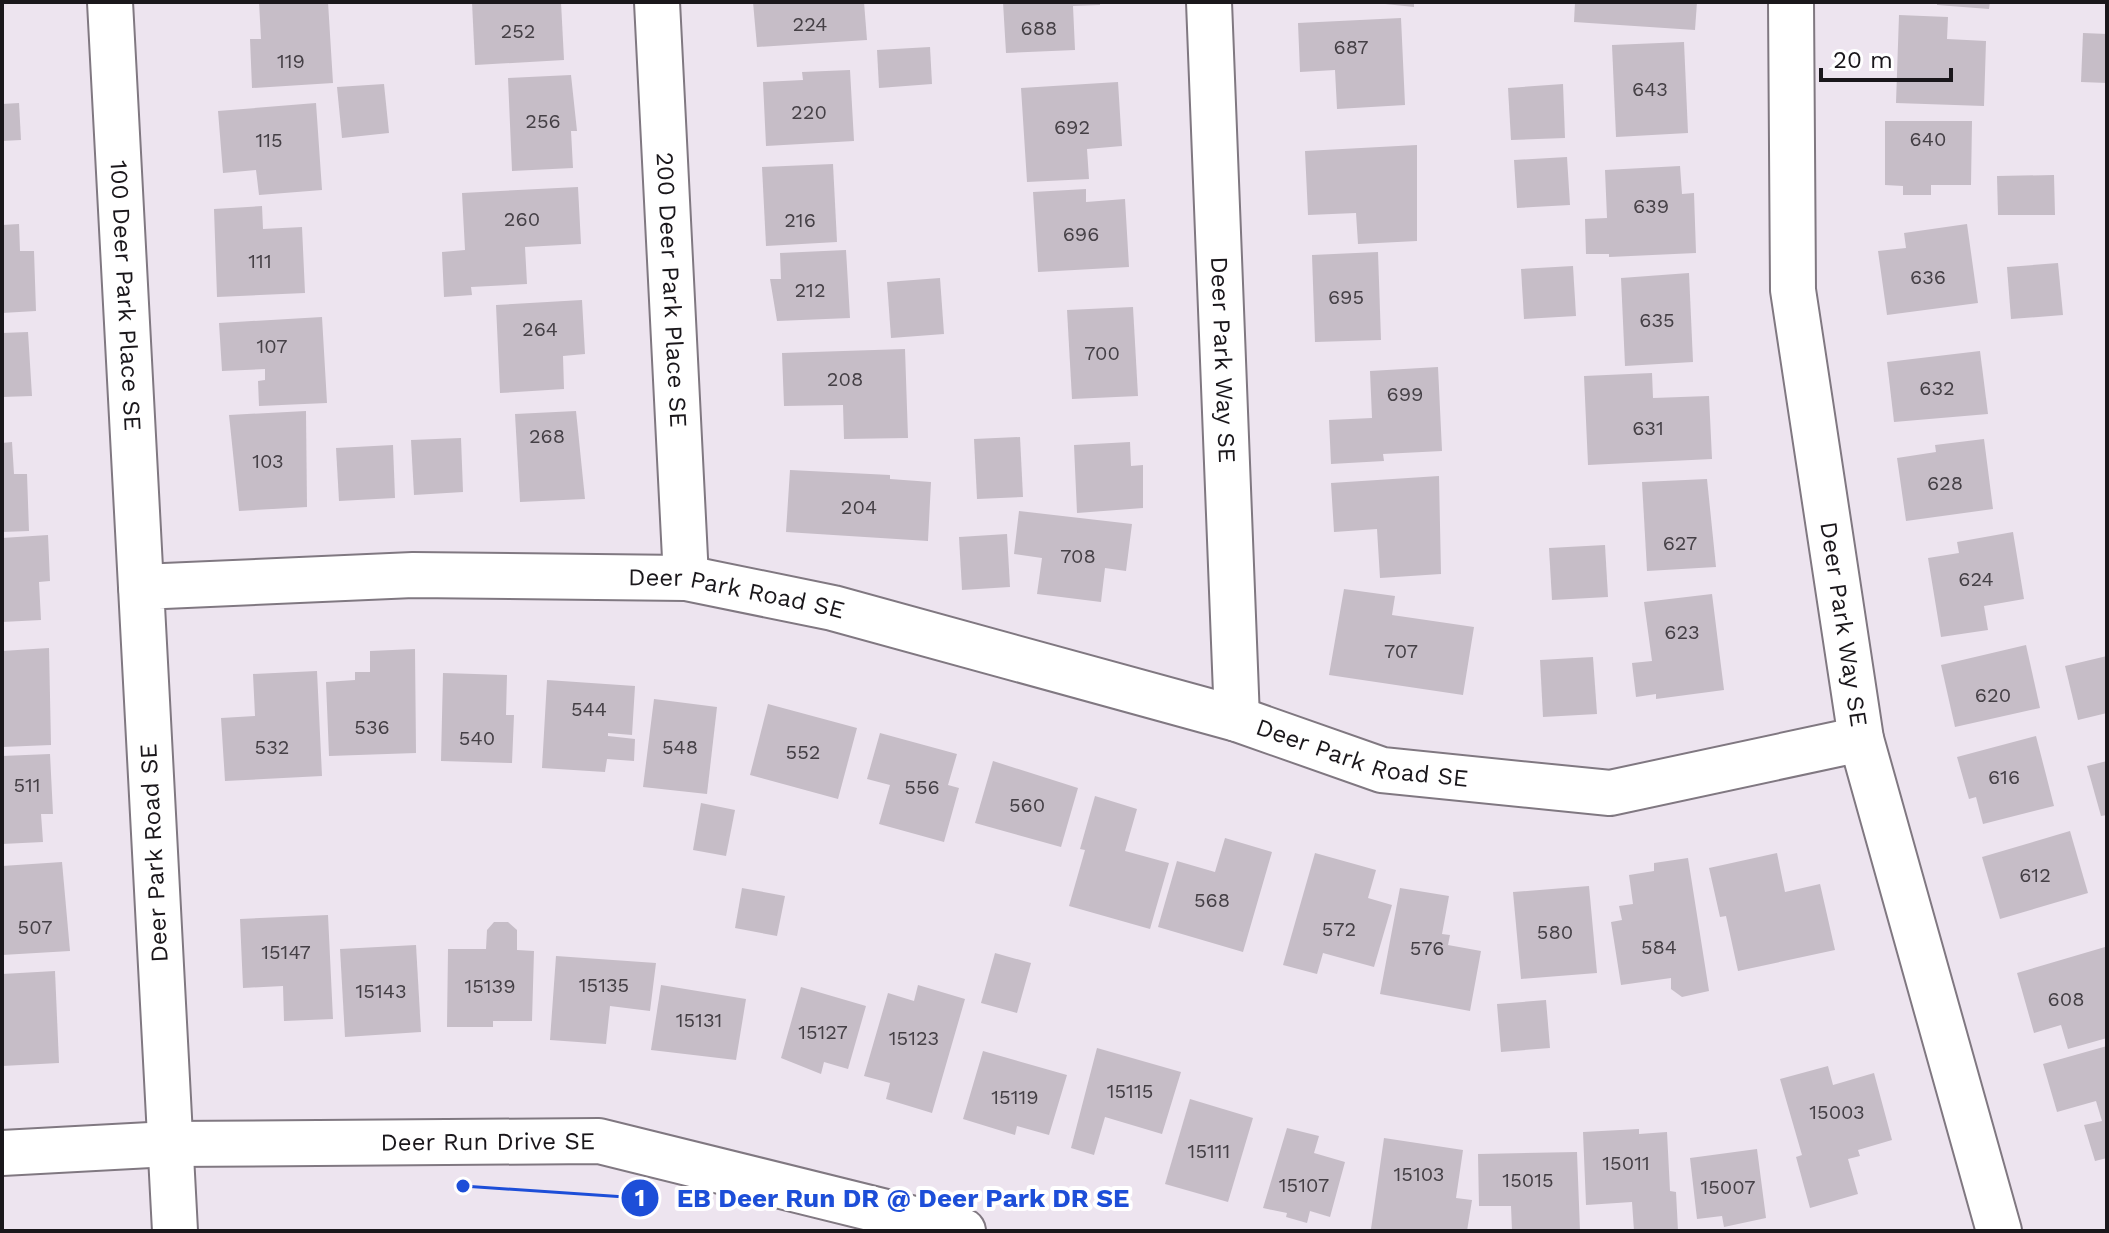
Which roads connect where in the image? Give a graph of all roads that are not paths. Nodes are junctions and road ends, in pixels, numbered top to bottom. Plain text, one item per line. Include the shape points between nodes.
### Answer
1 (110, 2) edge
2 (657, 2) edge
3 (1209, 2) edge
4 (1791, 2) edge
5 (686, 578) junction
6 (141, 587) junction
7 (1237, 719) junction
8 (1861, 739) junction
9 (169, 1144) junction
10 (2, 1153) edge
11 (175, 1231) edge
12 (963, 1231) edge
13 (1999, 1231) edge

1 - 6 street, 100 Deer Park Place SE
2 - 5 street, 200 Deer Park Place SE
3 - 7 street, Deer Park Way SE
4 - 8 street, Deer Park Way SE via 1793,290
5 - 6 street, Deer Park Road SE via 413,575
5 - 7 street, Deer Park Road SE via 833,608
6 - 9 street, Deer Park Road SE
7 - 8 street, Deer Park Road SE via 1382,770 1610,793
8 - 13 street, Deer Park Way SE
9 - 10 street, Deer Run Drive SE
9 - 11 street, Deer Park Road SE
9 - 12 street, Deer Run Drive SE via 599,1141

